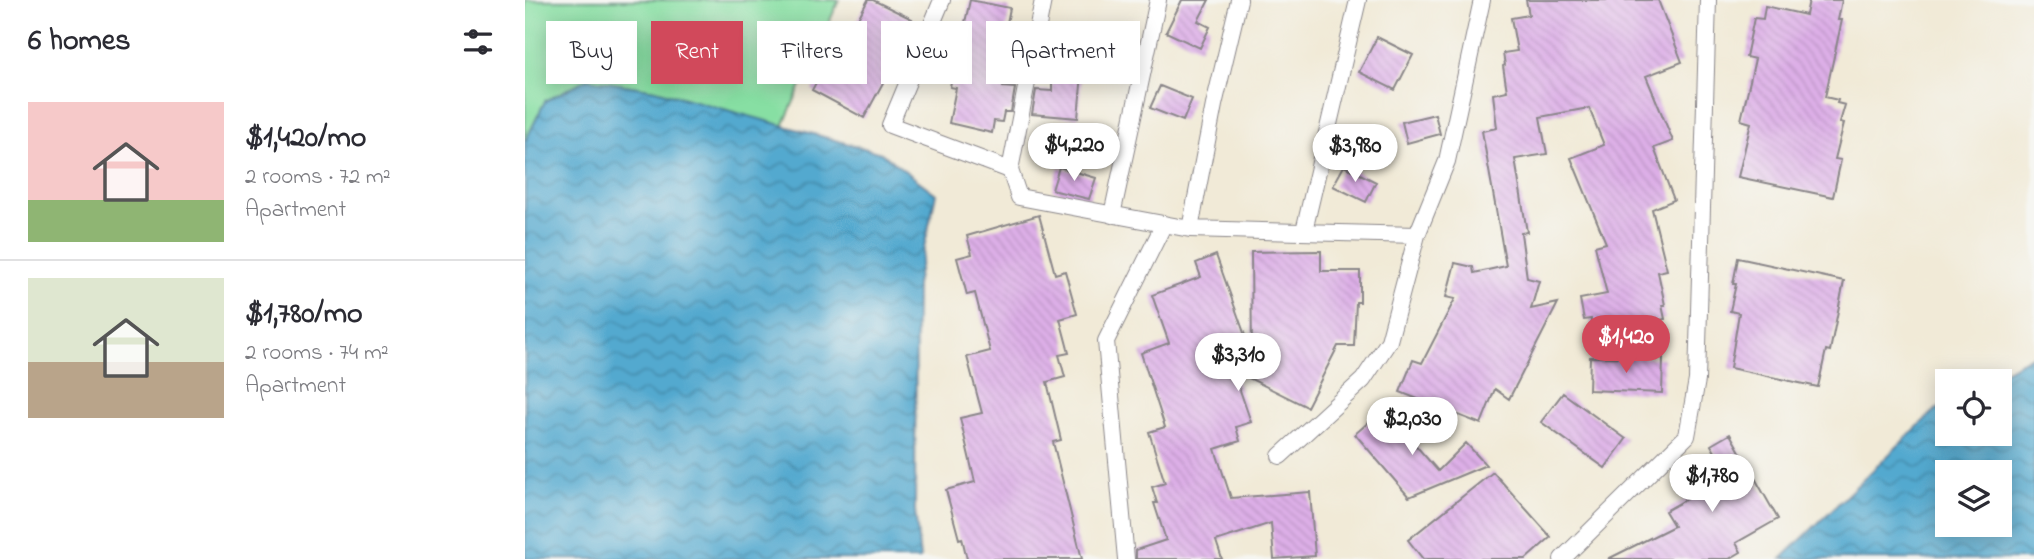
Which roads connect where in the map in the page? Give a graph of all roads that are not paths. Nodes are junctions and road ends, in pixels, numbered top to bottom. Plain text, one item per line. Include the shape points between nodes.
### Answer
1 (942, 0) edge
2 (1043, 0) edge
3 (1158, 0) edge
4 (1239, 0) edge
5 (1358, 0) edge
6 (1482, 0) edge
7 (1708, 0) edge
8 (1010, 170) junction
9 (1112, 215) junction
10 (1164, 224) junction
11 (1190, 229) junction
12 (1304, 231) junction
13 (1417, 235) junction
14 (1280, 456) dead end
15 (1126, 559) edge
16 (1562, 559) edge

1 - 8 lane via 890,125
2 - 8 lane
3 - 9 lane
4 - 11 lane
5 - 12 lane
6 - 13 lane via 1447,160
7 - 16 lane via 1697,380 1688,436
8 - 9 lane via 1019,197
9 - 10 lane
10 - 11 lane
10 - 15 lane via 1106,341
11 - 12 lane
12 - 13 lane
13 - 14 lane via 1389,341 1363,380

